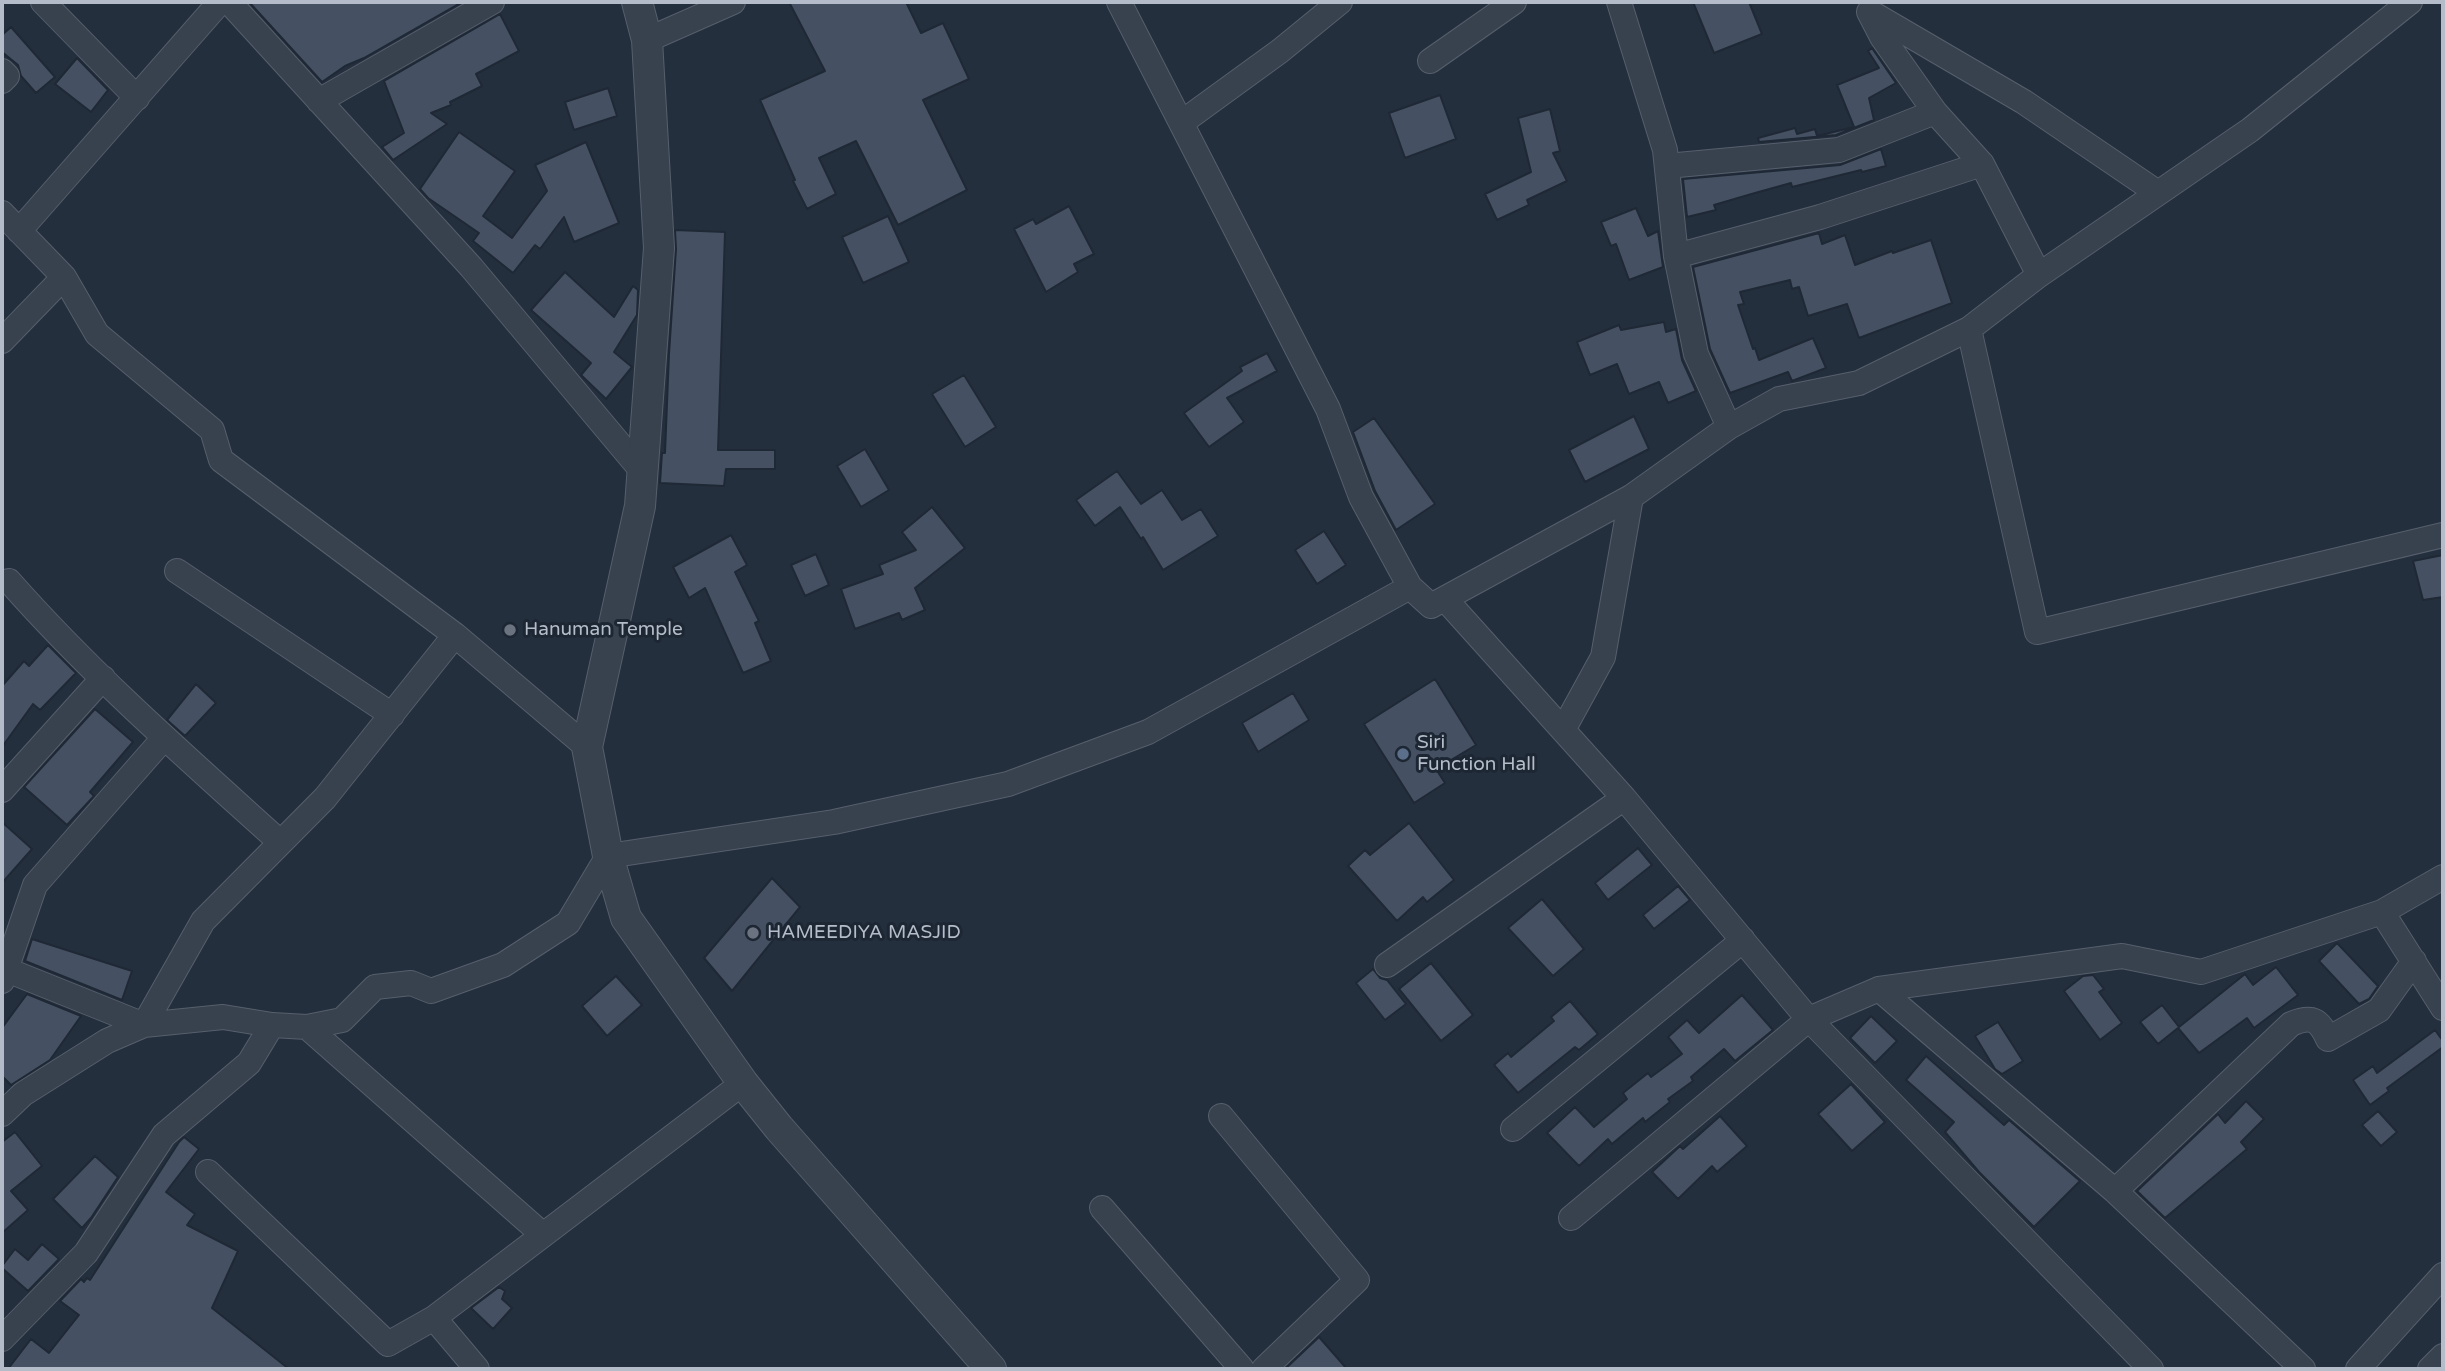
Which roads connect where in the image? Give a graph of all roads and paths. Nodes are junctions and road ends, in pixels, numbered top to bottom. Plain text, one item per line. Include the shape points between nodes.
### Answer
1 (43, 2) edge
2 (220, 2) edge
3 (229, 2) edge
4 (492, 2) edge
5 (637, 2) edge
6 (733, 2) edge
7 (1119, 2) edge
8 (1340, 2) edge
9 (1514, 2) edge
10 (1619, 2) edge
11 (2410, 2) edge
12 (1867, 7) edge
13 (647, 40) junction
14 (1430, 61) dead end
15 (2, 71) edge
16 (2, 81) edge
17 (137, 98) junction
18 (319, 101) junction
19 (1935, 111) junction
20 (1181, 123) junction
21 (1982, 164) junction
22 (1667, 166) junction
23 (2158, 193) junction
24 (2, 213) edge
25 (19, 231) junction
26 (1676, 256) junction
27 (2039, 275) junction
28 (64, 276) junction
29 (1969, 329) junction
30 (2, 341) edge
31 (1729, 427) junction
32 (642, 471) junction
33 (1631, 497) junction
34 (2443, 535) edge
35 (177, 570) dead end
36 (4, 581) edge
37 (1410, 587) junction
38 (1446, 600) junction
39 (455, 635) junction
40 (103, 678) junction
41 (392, 715) junction
42 (1563, 730) junction
43 (164, 738) junction
44 (587, 747) junction
45 (2, 790) edge
46 (1624, 798) junction
47 (280, 842) junction
48 (608, 856) junction
49 (2443, 877) edge
50 (2382, 912) junction
51 (1743, 940) junction
52 (2414, 961) junction
53 (1387, 965) dead end
54 (4, 975) edge
55 (1879, 989) junction
56 (2443, 1009) edge
57 (1809, 1019) junction
58 (144, 1025) junction
59 (272, 1025) junction
60 (307, 1027) junction
61 (743, 1083) junction
62 (2, 1114) edge
63 (1221, 1116) dead end
64 (1513, 1129) dead end
65 (208, 1172) dead end
66 (2115, 1191) junction
67 (1102, 1208) dead end
68 (1571, 1218) dead end
69 (542, 1234) junction
70 (2443, 1275) edge
71 (434, 1318) junction
72 (2, 1339) edge
73 (2443, 1356) edge
74 (477, 1369) edge
75 (991, 1369) edge
76 (1242, 1369) edge
77 (1264, 1369) edge
78 (2151, 1369) edge
79 (2303, 1369) edge
80 (2358, 1369) edge
81 (2430, 1369) edge

1 - 17 street
2 - 17 street
3 - 18 street
4 - 18 street
5 - 13 street
6 - 13 street
7 - 20 street
8 - 20 street
9 - 14 street
10 - 22 street
11 - 23 street via 2250,130
12 - 19 street via 1882,37
12 - 23 street via 2024,102
13 - 32 street via 659,248
15 - 16 street via 7,76
17 - 25 street
18 - 32 street via 471,267
19 - 21 street
19 - 22 street via 1839,150
20 - 37 street via 1328,409 1361,497
21 - 26 street via 1820,217
21 - 27 street
22 - 26 street
23 - 27 street
24 - 25 street
25 - 28 street
26 - 31 street via 1696,354
27 - 29 street
28 - 30 street
28 - 39 street via 97,334 212,430 221,460
29 - 31 street via 1859,383 1779,400
29 - 34 street via 2038,632
31 - 33 street
32 - 44 street via 640,506
33 - 38 street
33 - 42 street via 1603,657
35 - 41 street
36 - 40 street
37 - 38 street via 1432,606
37 - 48 street via 1148,732 1008,785 834,822
38 - 42 street
39 - 41 street
39 - 44 street
40 - 43 street
40 - 45 street
41 - 47 street via 325,798
42 - 46 street
43 - 47 street
43 - 54 street via 36,885
44 - 48 street
46 - 51 street
46 - 53 street
47 - 58 street via 202,921
48 - 60 street via 568,923 503,965 431,991 411,983 375,987 342,1020
48 - 61 street via 626,918
49 - 50 street
50 - 52 street
50 - 55 street via 2202,972 2122,956
51 - 57 street
51 - 64 street
52 - 56 street
52 - 66 street via 2379,1010 2328,1039 2320,1023 2299,1020 2291,1024
54 - 58 street
55 - 57 street
55 - 66 street
57 - 68 street
57 - 78 street
58 - 59 street via 223,1017
58 - 62 street via 107,1041 23,1094
59 - 60 street
59 - 72 street via 249,1063 164,1135 86,1253
60 - 69 street
61 - 69 street
61 - 75 street
63 - 77 street via 1357,1280
65 - 71 street via 388,1344
66 - 79 street
67 - 76 street
69 - 71 street
70 - 80 street
71 - 74 street
73 - 81 street

